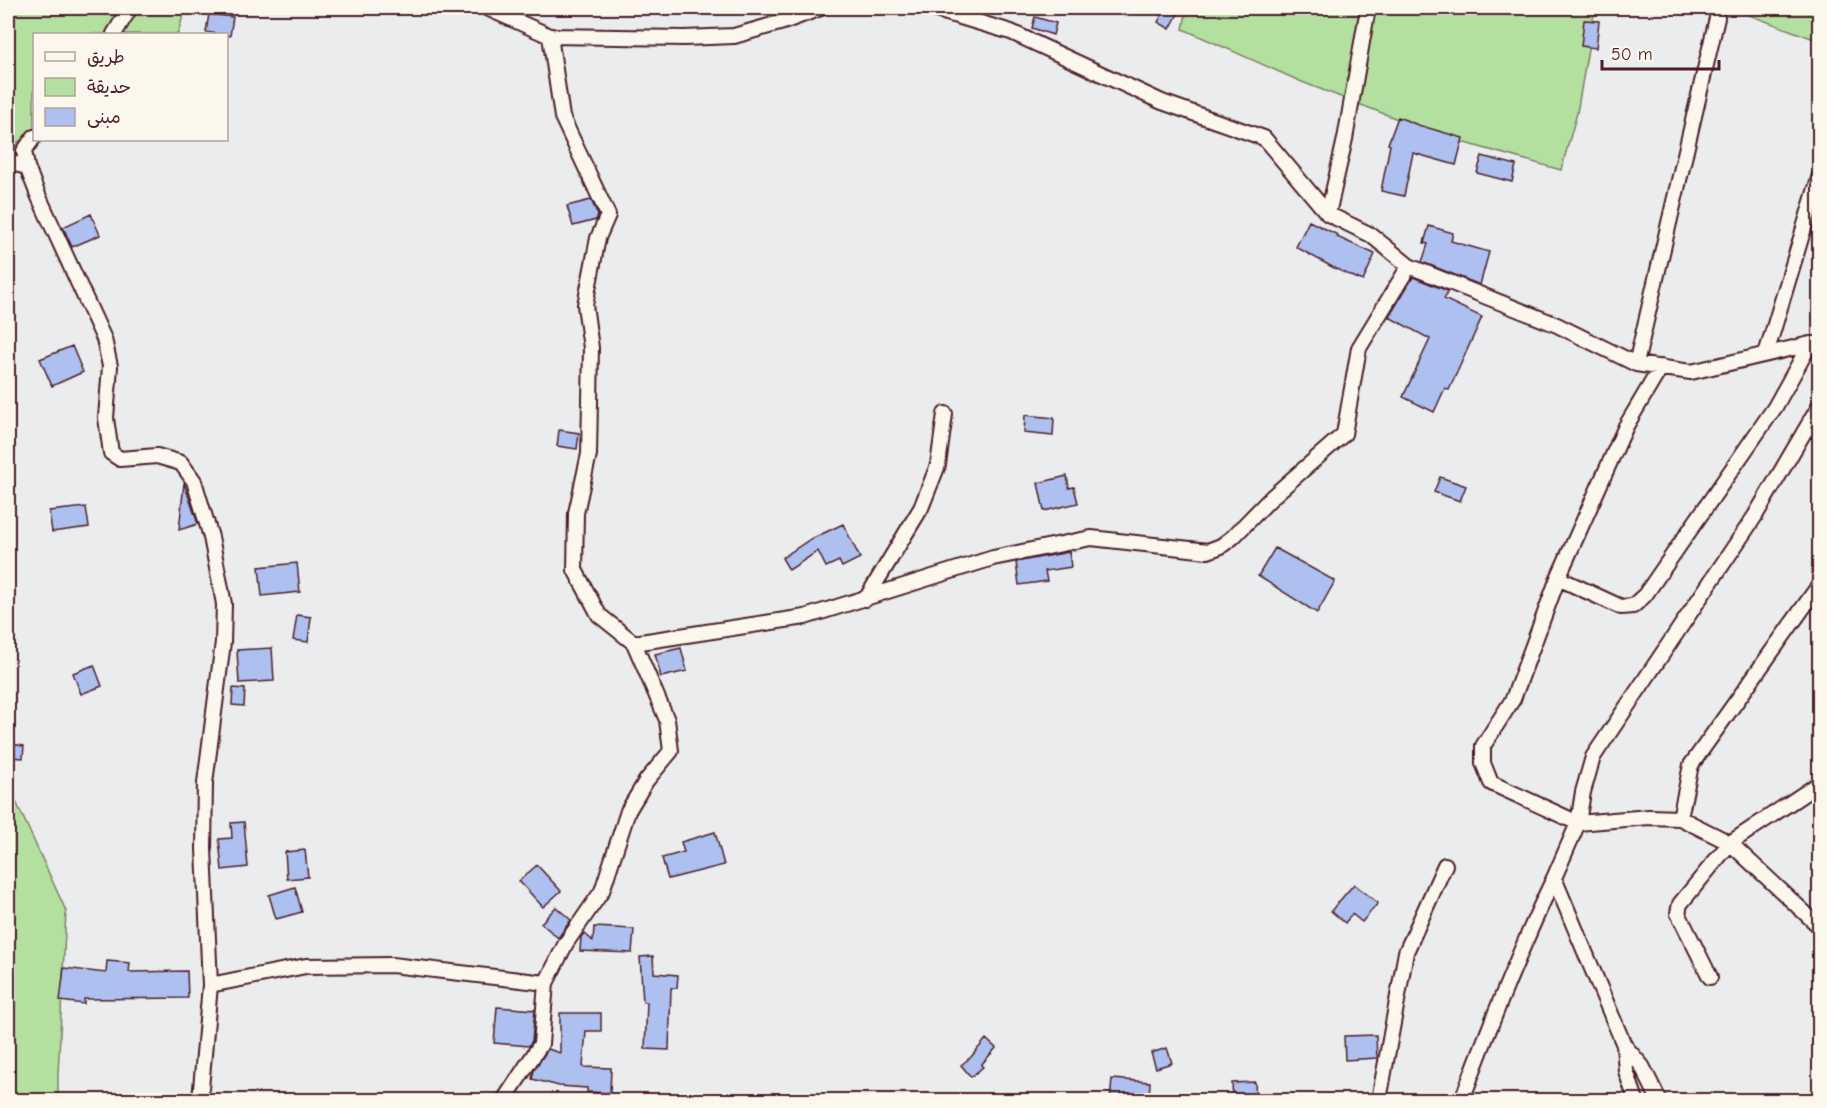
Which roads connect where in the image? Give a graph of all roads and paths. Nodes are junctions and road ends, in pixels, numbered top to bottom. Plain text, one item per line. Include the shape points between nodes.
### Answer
1 (130, 8) edge
2 (487, 8) edge
3 (821, 8) edge
4 (930, 8) edge
5 (1368, 8) edge
6 (1717, 18) dead end
7 (115, 33) edge
8 (550, 36) junction
9 (33, 138) edge
10 (8, 162) edge
11 (27, 167) junction
12 (1820, 175) edge
13 (1328, 214) junction
14 (1408, 266) junction
15 (1815, 344) edge
16 (1766, 354) junction
17 (1636, 364) junction
18 (1661, 367) junction
19 (1820, 405) edge
20 (945, 414) dead end
21 (1810, 421) junction
22 (1820, 435) edge
23 (1558, 578) junction
24 (1820, 585) edge
25 (866, 599) junction
26 (634, 643) junction
27 (1820, 783) edge
28 (1680, 818) junction
29 (1578, 823) junction
30 (1730, 843) junction
31 (1445, 865) dead end
32 (1554, 878) junction
33 (1820, 927) edge
34 (1710, 977) dead end
35 (546, 983) junction
36 (210, 985) junction
37 (1624, 1045) junction
38 (200, 1101) edge
39 (504, 1101) edge
40 (1379, 1101) edge
41 (1462, 1101) edge
42 (1636, 1101) edge
43 (1659, 1101) edge

1 - 7 street
2 - 8 street
3 - 8 street via 734,36
4 - 13 street via 1011,32 1162,102 1264,138
5 - 13 street
6 - 17 street
8 - 26 street via 562,117 608,215 598,238 585,305 591,348 589,454 576,513 575,570 599,615
9 - 11 street via 24,151
10 - 11 street
11 - 36 street via 59,245 105,339 110,366 106,418 111,453 120,459 157,456 181,463 194,481 211,537 224,604 223,642 205,783
12 - 16 street
13 - 14 street via 1371,235
14 - 17 street via 1557,325
14 - 25 street via 1359,348 1344,434 1221,546 1208,551 1091,538 993,558
15 - 16 street
15 - 23 street via 1646,595 1634,606 1621,607
16 - 18 street via 1691,372
17 - 18 street
18 - 23 street via 1626,426
19 - 21 street
20 - 25 street via 938,465 921,508
21 - 22 street
21 - 29 street via 1755,516 1593,757
23 - 29 street via 1513,699 1483,746 1483,763 1491,783
24 - 28 street via 1691,765
25 - 26 street via 805,617
26 - 35 street via 667,720 671,751 628,811 602,891 566,943
27 - 30 street
28 - 29 street
28 - 30 street
29 - 32 street
30 - 33 street
30 - 34 street via 1680,904 1678,913
31 - 40 street via 1406,952
32 - 37 street
32 - 41 street via 1524,939
35 - 36 street via 392,965 306,966
35 - 39 street via 541,1044
36 - 38 street
37 - 42 street via 1626,1071
37 - 43 street via 1642,1066

